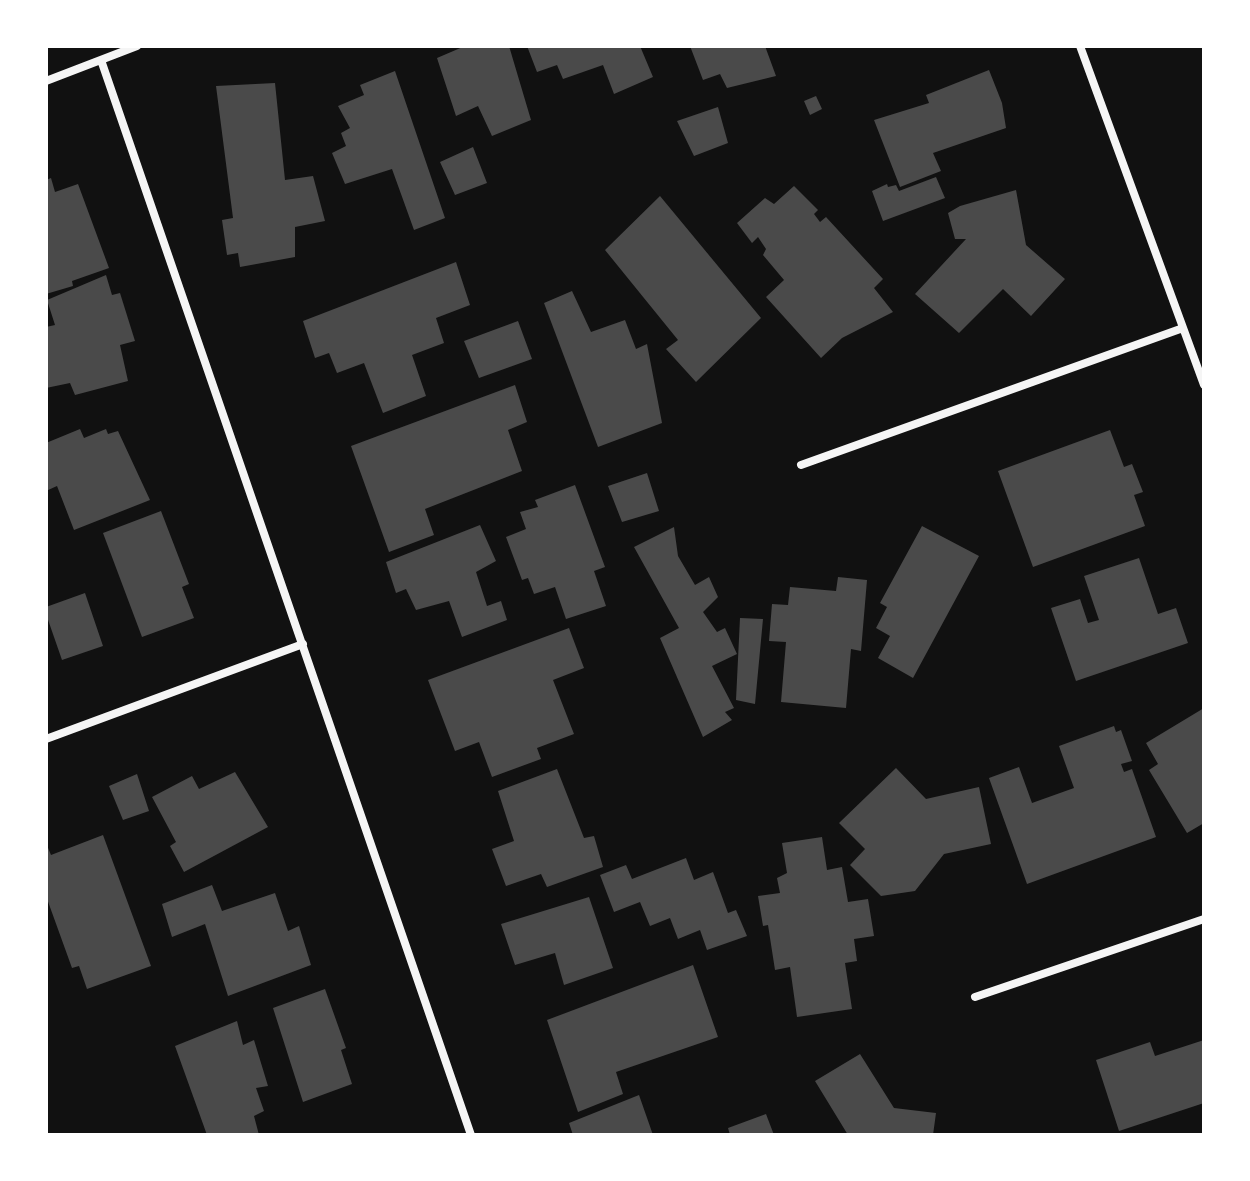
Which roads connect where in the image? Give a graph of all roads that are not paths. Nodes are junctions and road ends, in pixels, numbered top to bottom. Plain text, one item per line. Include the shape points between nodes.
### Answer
1 (137, 46) edge
2 (1080, 46) edge
3 (101, 60) junction
4 (46, 81) edge
5 (1183, 328) junction
6 (1204, 385) edge
7 (801, 465) dead end
8 (303, 644) junction
9 (46, 739) edge
10 (1204, 919) edge
11 (975, 997) dead end
12 (471, 1135) edge

1 - 3 street
2 - 5 street
3 - 4 street
3 - 8 street
5 - 6 street
5 - 7 street
8 - 9 street
8 - 12 street
10 - 11 street

